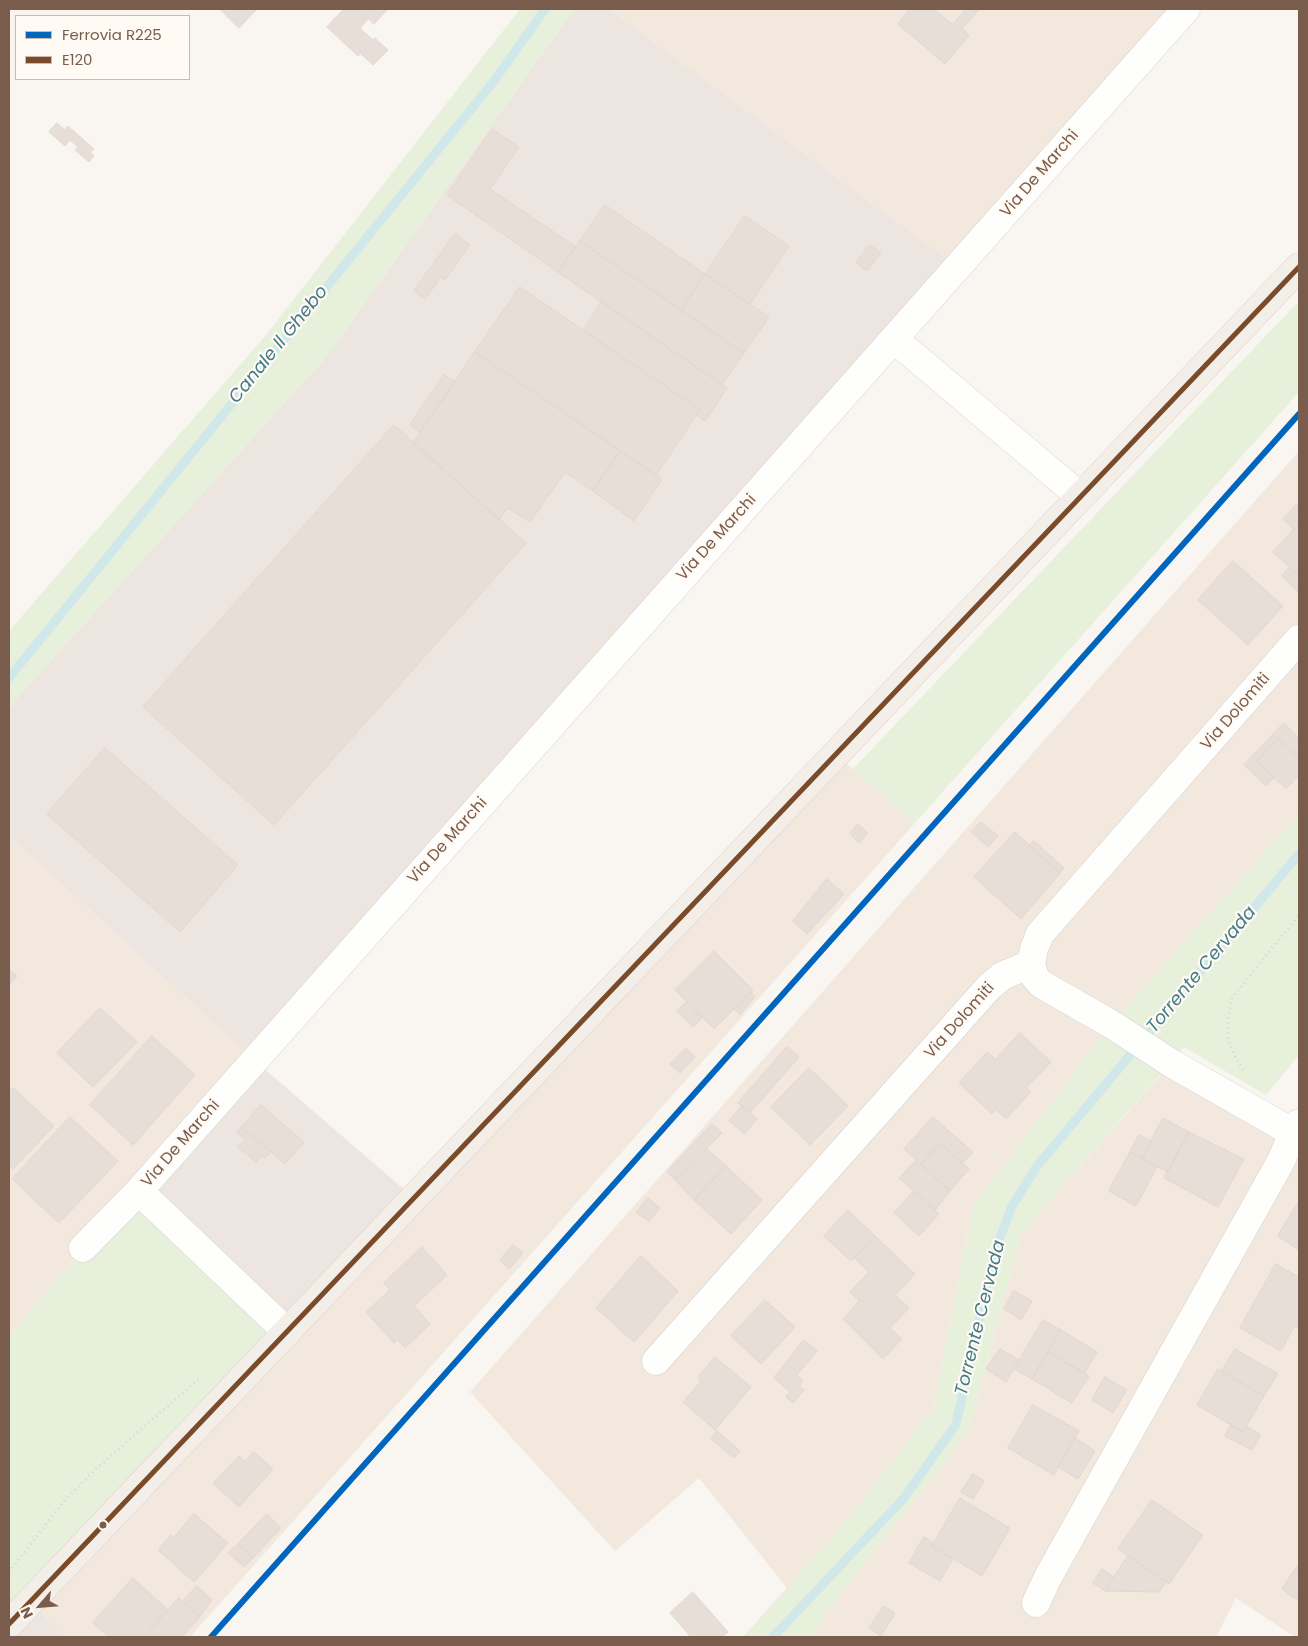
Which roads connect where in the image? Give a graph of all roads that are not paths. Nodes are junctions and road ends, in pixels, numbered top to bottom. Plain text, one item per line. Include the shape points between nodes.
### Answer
1 (1186, 9) edge
2 (1299, 267) edge
3 (894, 339) junction
4 (1081, 497) junction
5 (1299, 639) edge
6 (1031, 964) junction
7 (1297, 1131) edge
8 (139, 1191) junction
9 (83, 1248) dead end
10 (287, 1332) junction
11 (656, 1362) dead end
12 (1036, 1603) dead end
13 (9, 1624) edge

1 - 3 street, Via De Marchi
2 - 4 main road
3 - 4 street
3 - 8 street, Via De Marchi
4 - 10 main road
5 - 6 street, Via Dolomiti via 1040,934
6 - 7 street via 1041,984 1171,1063
6 - 11 street, Via Dolomiti via 1002,976 989,987
7 - 12 street
8 - 9 street
8 - 10 street, Via De Marchi
10 - 13 main road

